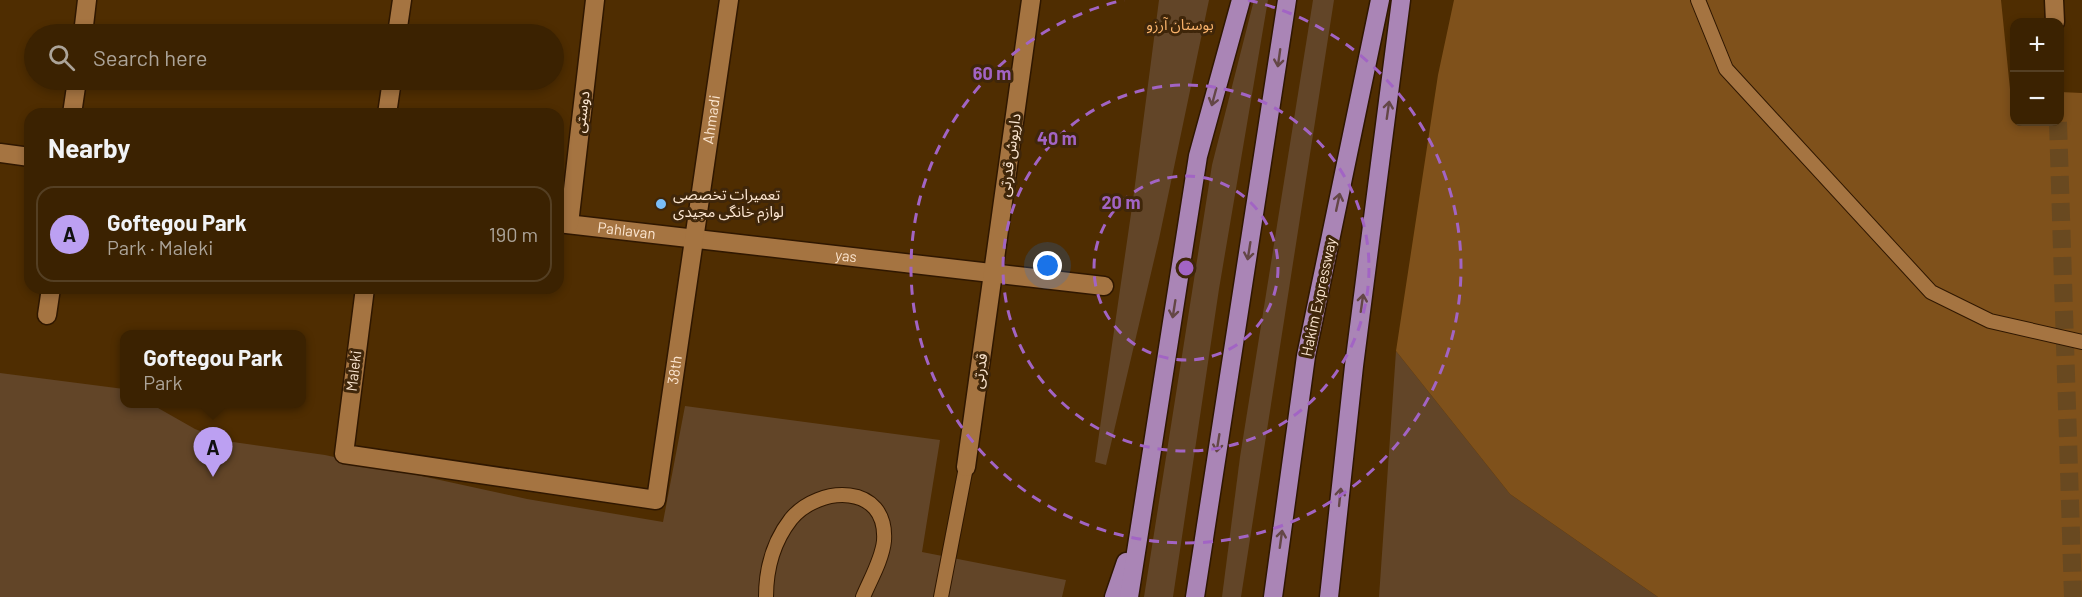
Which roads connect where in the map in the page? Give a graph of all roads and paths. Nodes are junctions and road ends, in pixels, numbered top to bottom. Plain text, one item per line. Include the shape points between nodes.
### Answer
1 (87, 0) edge
2 (402, 0) edge
3 (596, 0) edge
4 (729, 0) edge
5 (1031, 0) edge
6 (1240, 0) edge
7 (1287, 0) edge
8 (1380, 0) edge
9 (1401, 0) edge
10 (1698, 0) edge
11 (2054, 0) edge
12 (2055, 18) edge
13 (83, 24) edge
14 (399, 24) edge
15 (76, 90) edge
16 (391, 90) edge
17 (73, 108) edge
18 (388, 108) edge
19 (0, 153) edge
20 (24, 156) edge
21 (564, 217) edge
22 (564, 224) edge
23 (696, 240) junction
24 (994, 274) junction
25 (1104, 286) dead end
26 (50, 294) edge
27 (364, 294) edge
28 (47, 315) dead end
29 (2082, 342) edge
30 (344, 454) joint
31 (966, 467) joint
32 (1140, 520) junction
33 (766, 597) edge
34 (862, 597) edge
35 (941, 597) edge
36 (1114, 597) edge
37 (1129, 597) edge
38 (1195, 597) edge
39 (1273, 597) edge
40 (1329, 597) edge

1 - 13 street
2 - 14 street
3 - 21 street, دوستی
4 - 23 street, Ahmadi
5 - 24 street, داریوش قدرتی
6 -> 32 highway via 1198,156
7 -> 38 highway
39 -> 8 highway, Hakim Expressway via 1306,356
40 -> 9 highway
10 - 29 lane via 1726,69 1931,292 1990,321
11 - 12 street
15 - 17 street
16 - 18 street
19 - 20 street
22 - 23 street, Pahlavan
23 - 24 street, yas
23 - 30 street, 38th via 656,500
24 - 25 street, yas
24 - 31 street, قدرتی
26 - 28 street
27 - 30 street, Maleki
31 - 35 lane
32 - 36 highway
32 - 37 highway
33 - 34 lane via 770,558 793,517 828,498 845,495 869,502 882,519 884,544

